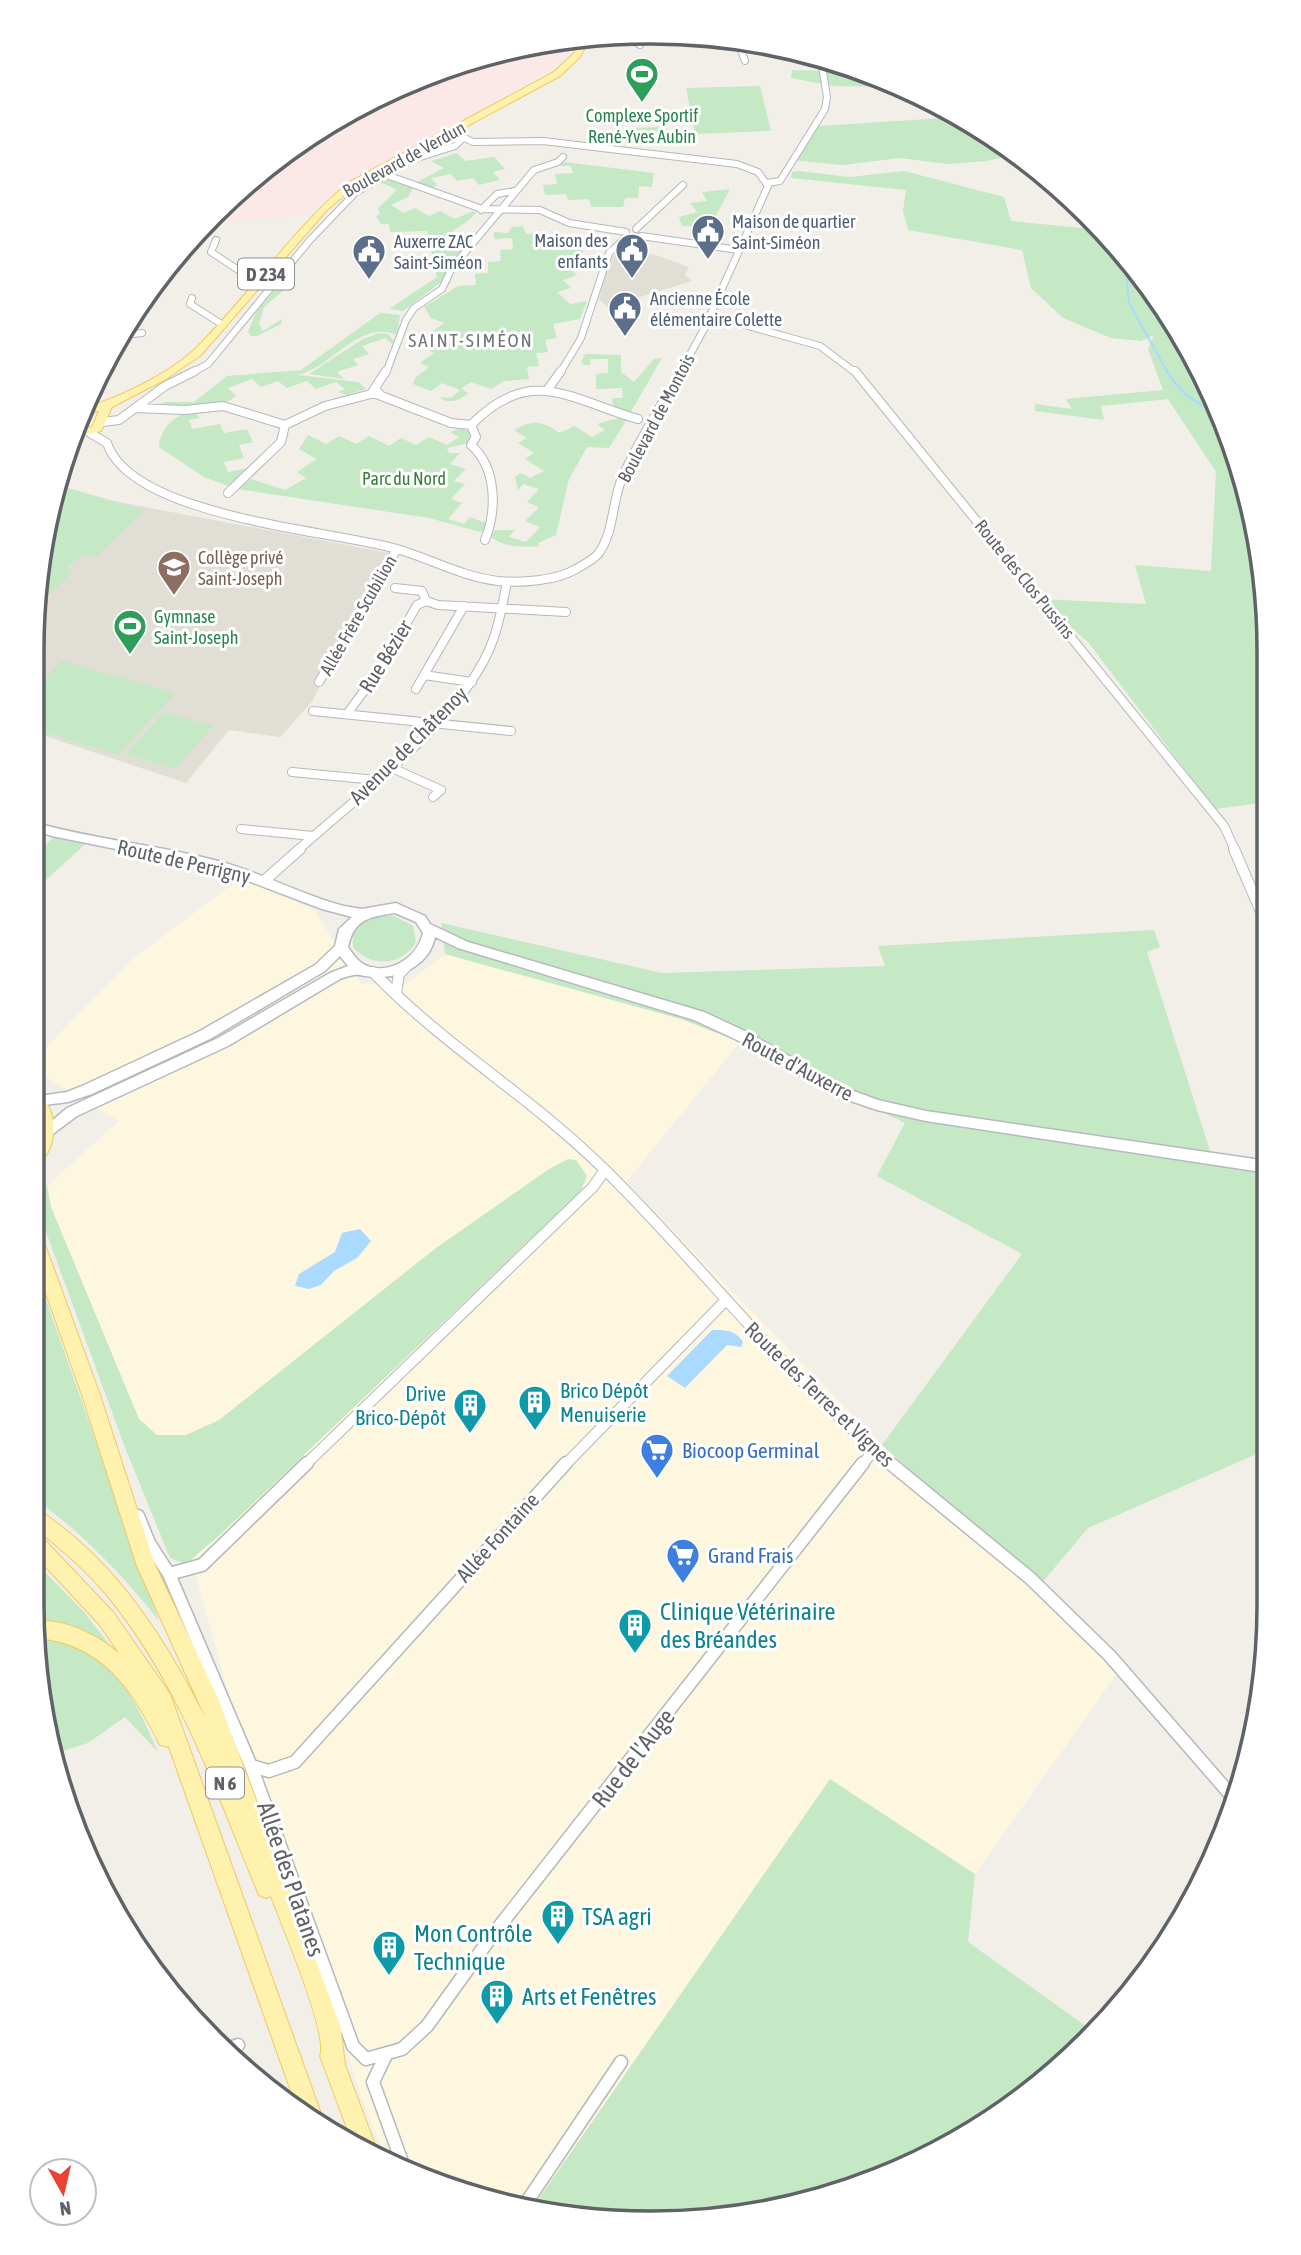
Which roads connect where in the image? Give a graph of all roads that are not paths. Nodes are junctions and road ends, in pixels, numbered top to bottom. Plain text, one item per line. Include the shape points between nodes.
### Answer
1 (581, 48) edge
2 (742, 51) edge
3 (745, 61) dead end
4 (822, 69) edge
5 (452, 132) junction
6 (462, 139) junction
7 (563, 157) dead end
8 (384, 174) junction
9 (767, 183) junction
10 (683, 185) dead end
11 (515, 191) junction
12 (499, 211) junction
13 (481, 212) junction
14 (636, 229) junction
15 (627, 234) junction
16 (641, 236) junction
17 (216, 240) dead end
18 (739, 250) junction
19 (258, 283) junction
20 (192, 298) dead end
21 (709, 315) junction
22 (223, 325) junction
23 (142, 333) dead end
24 (133, 334) edge
25 (548, 389) junction
26 (375, 393) junction
27 (107, 405) junction
28 (94, 408) edge
29 (136, 408) junction
30 (91, 415) edge
31 (638, 419) dead end
32 (101, 420) junction
33 (285, 425) junction
34 (471, 425) junction
35 (90, 433) junction
36 (84, 434) edge
37 (228, 492) dead end
38 (485, 540) dead end
39 (397, 549) junction
40 (507, 582) junction
41 (395, 588) dead end
42 (426, 601) junction
43 (464, 606) junction
44 (501, 608) junction
45 (566, 612) dead end
46 (424, 676) junction
47 (319, 681) dead end
48 (472, 682) junction
49 (416, 689) dead end
50 (313, 710) dead end
51 (347, 714) junction
52 (437, 723) junction
53 (511, 731) dead end
54 (390, 767) junction
55 (292, 772) dead end
56 (376, 780) junction
57 (433, 797) dead end
58 (44, 829) edge
59 (241, 829) dead end
60 (313, 836) junction
61 (265, 880) junction
62 (1257, 902) edge
63 (330, 909) junction
64 (362, 915) junction
65 (429, 928) junction
66 (344, 932) junction
67 (463, 945) junction
68 (341, 948) junction
69 (427, 950) junction
70 (405, 968) junction
71 (368, 970) junction
72 (396, 993) junction
73 (189, 1027) dead end
74 (105, 1082) junction
75 (44, 1099) edge
76 (44, 1116) edge
77 (46, 1134) junction
78 (44, 1140) edge
79 (1257, 1165) edge
80 (605, 1170) junction
81 (44, 1264) edge
82 (726, 1300) junction
83 (91, 1395) junction
84 (874, 1450) junction
85 (44, 1523) edge
86 (44, 1553) edge
87 (169, 1574) junction
88 (45, 1629) edge
89 (251, 1766) junction
90 (1228, 1791) edge
91 (210, 1828) junction
92 (385, 2057) junction
93 (621, 2062) dead end
94 (335, 2064) junction
95 (307, 2105) edge
96 (361, 2138) edge
97 (400, 2157) edge
98 (529, 2199) edge

1 - 5 main road, Boulevard de Verdun / D 234 via 557,74
2 - 3 street
4 - 9 street via 826,95 822,116 780,181
5 - 6 street
5 - 19 main road, Boulevard de Verdun / D 234 via 337,195
6 - 8 street via 455,146 421,155
6 - 9 street via 543,141 725,162 750,168
7 - 11 street via 537,168
8 - 13 street
8 - 29 street via 343,203 208,364
9 - 18 street, Boulevard de Montois via 766,196
10 - 14 street
11 - 12 street
11 - 13 street via 498,194
12 - 13 street
12 - 15 street via 540,210 569,223
12 - 26 street via 452,268 442,289 405,320
14 - 15 street
14 - 16 street via 643,232
15 - 16 street
15 - 25 street via 616,242 603,266 581,337
16 - 18 street
17 - 19 street via 211,252
18 - 21 street, Boulevard de Montois
19 - 22 main road, Boulevard de Verdun / D 234
20 - 22 street via 190,304
21 - 40 street, Boulevard de Montois via 621,479 597,555 558,577
21 - 62 street, Route des Clos Pussins via 820,346 852,367 1224,826
22 - 27 main road, Boulevard de Verdun / D 234 via 181,365
23 - 24 street
25 - 31 street
25 - 34 street via 496,401
26 - 33 street via 325,405
26 - 34 street via 451,423
27 - 28 main road, D 234
27 - 32 main road
29 - 32 street via 119,420
29 - 33 street via 223,406
30 - 32 main road
32 - 35 main road
33 - 37 street via 281,442
34 - 38 street via 477,437 471,445 479,450 489,472 493,524
35 - 36 main road
35 - 39 street, Boulevard de Montois via 107,443 120,467 194,507
39 - 40 street, Boulevard de Montois via 467,574
39 - 47 street, Allée Frère Scubilion
40 - 44 street, Avenue de Châtenoy
41 - 42 street via 422,591
42 - 43 street
42 - 51 street, Rue Bézier via 417,604 380,669
43 - 44 street
43 - 46 street
44 - 45 street
44 - 48 street, Avenue de Châtenoy via 493,641
46 - 48 street
46 - 49 street
48 - 52 street, Avenue de Châtenoy
50 - 51 street
51 - 52 street
52 - 53 street
52 - 54 street, Avenue de Châtenoy
54 - 56 street, Avenue de Châtenoy
54 - 57 street via 441,790
55 - 56 street
56 - 60 street, Avenue de Châtenoy
58 - 61 street, Route de Perrigny via 219,865
59 - 60 street
60 - 61 street, Avenue de Châtenoy
61 - 63 street, Route de Perrigny
63 - 64 street, Route de Perrigny
63 - 66 street
64 - 65 street via 396,908 411,912
64 - 66 street
65 - 67 street, Route d'Auxerre
65 - 69 street
66 - 68 street
67 - 69 street, Route d'Auxerre
67 - 79 street, Route d'Auxerre via 699,1016 838,1091 877,1105
68 - 71 street via 352,964
68 - 74 street via 320,968 205,1035
69 - 70 street
70 - 71 street
70 - 72 street via 399,974
71 - 72 street, Route des Terres et Vignes
71 - 77 street via 335,976 223,1042 72,1112
72 - 80 street, Route des Terres et Vignes
73 - 74 street via 184,1037
74 - 75 street via 68,1097
76 - 77 main road
77 - 78 main road
80 - 82 street, Route des Terres et Vignes
80 - 87 street via 593,1187 202,1565
81 - 83 main road
82 - 84 street, Route des Terres et Vignes via 800,1380
82 - 89 street, Allée Fontaine via 644,1380 295,1762 269,1771
83 - 87 street, Allée des Platanes via 149,1544
83 - 94 main road via 146,1566 208,1698 330,2025
84 - 90 street, Route des Terres et Vignes via 1030,1577 1110,1656
84 - 92 street, Rue de l'Auge via 435,2014 409,2045
85 - 94 main road, N 6 via 127,1604 181,1686 220,1769
86 - 91 main road, N 6 via 106,1618 163,1701
87 - 89 street, Allée des Platanes
88 - 91 main road via 84,1639 124,1668 152,1706
89 - 92 street, Allée des Platanes via 353,2046 366,2059
91 - 95 main road, N 6
92 - 97 street via 373,2082
93 - 98 street
94 - 96 main road, N 6

